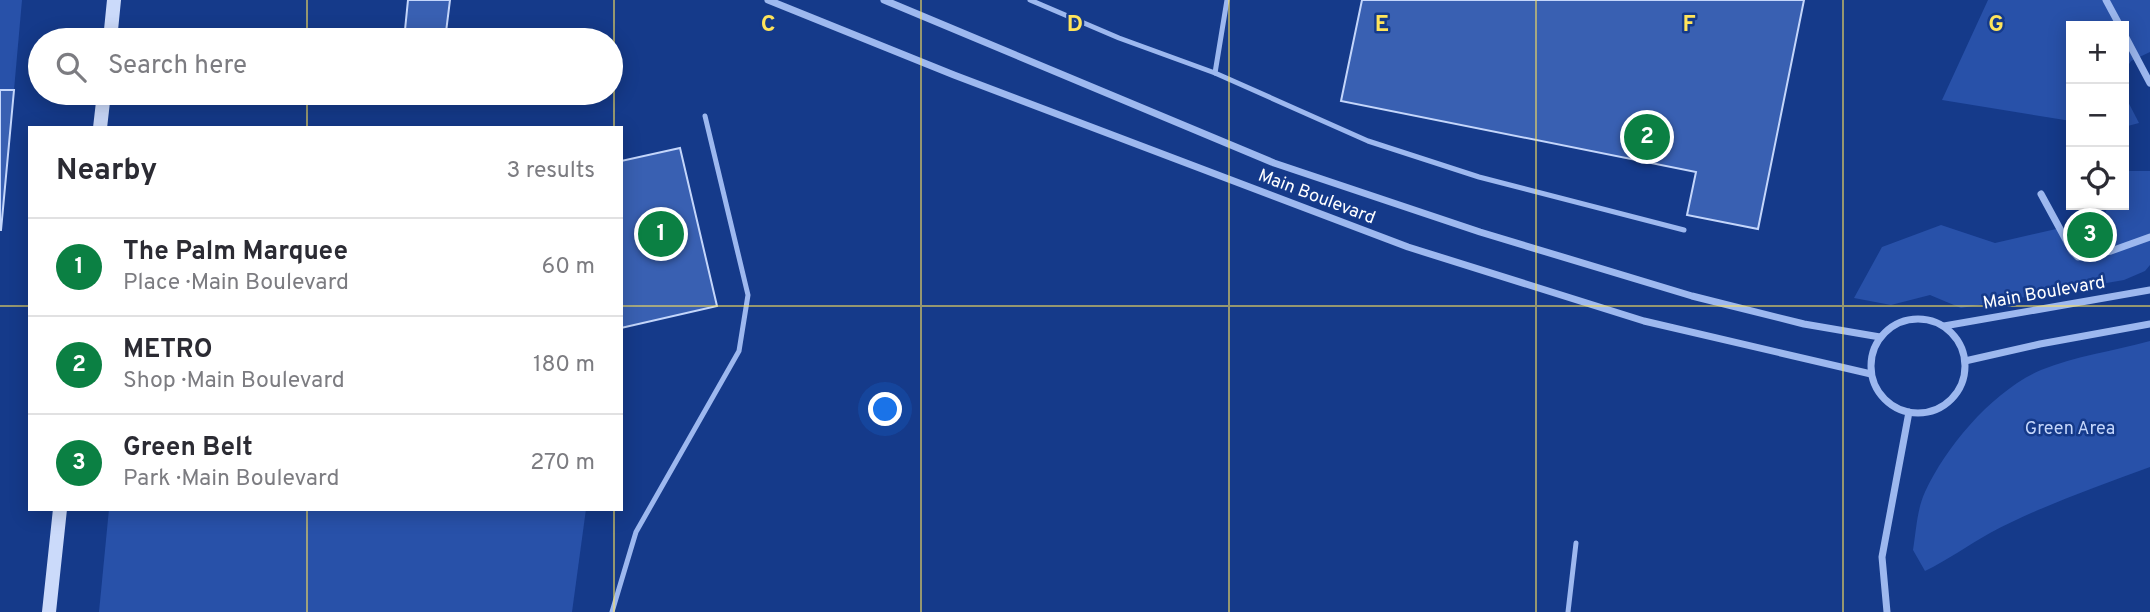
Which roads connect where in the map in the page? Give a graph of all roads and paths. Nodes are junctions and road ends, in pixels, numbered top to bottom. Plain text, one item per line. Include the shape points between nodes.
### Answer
1 (114, 0) edge
2 (768, 0) edge
3 (884, 0) edge
4 (1030, 0) edge
5 (1227, 0) edge
6 (2106, 0) edge
7 (2117, 21) edge
8 (111, 28) edge
9 (2129, 43) edge
10 (1216, 72) junction
11 (2150, 83) edge
12 (103, 105) edge
13 (705, 116) dead end
14 (100, 126) edge
15 (2040, 194) dead end
16 (1684, 230) dead end
17 (2150, 237) edge
18 (2150, 290) edge
19 (2150, 324) edge
20 (1944, 326) junction
21 (1880, 337) junction
22 (1965, 361) junction
23 (1871, 374) junction
24 (1909, 412) junction
25 (60, 511) edge
26 (1576, 543) dead end
27 (49, 612) edge
28 (612, 612) edge
29 (1568, 612) edge
30 (1887, 612) edge

1 - 8 main road
2 - 23 street, Main Boulevard via 1408,247 1643,321
3 - 21 street, Main Boulevard via 1286,167 1692,296
4 - 10 lane
5 - 10 lane
6 - 7 street
9 - 11 street
10 - 16 lane via 1368,141 1479,177
12 - 14 main road
13 - 28 lane via 748,295 739,351 636,532
15 - 17 street via 2078,257
18 - 20 street, Main Boulevard
19 - 22 street
20 - 21 street via 1910,319 1893,325
20 - 22 street via 1955,335
21 - 23 street
22 - 24 street via 1962,383 1950,400 1931,411
23 - 24 street via 1884,399
24 - 30 street via 1882,557
25 - 27 main road
26 - 29 lane

